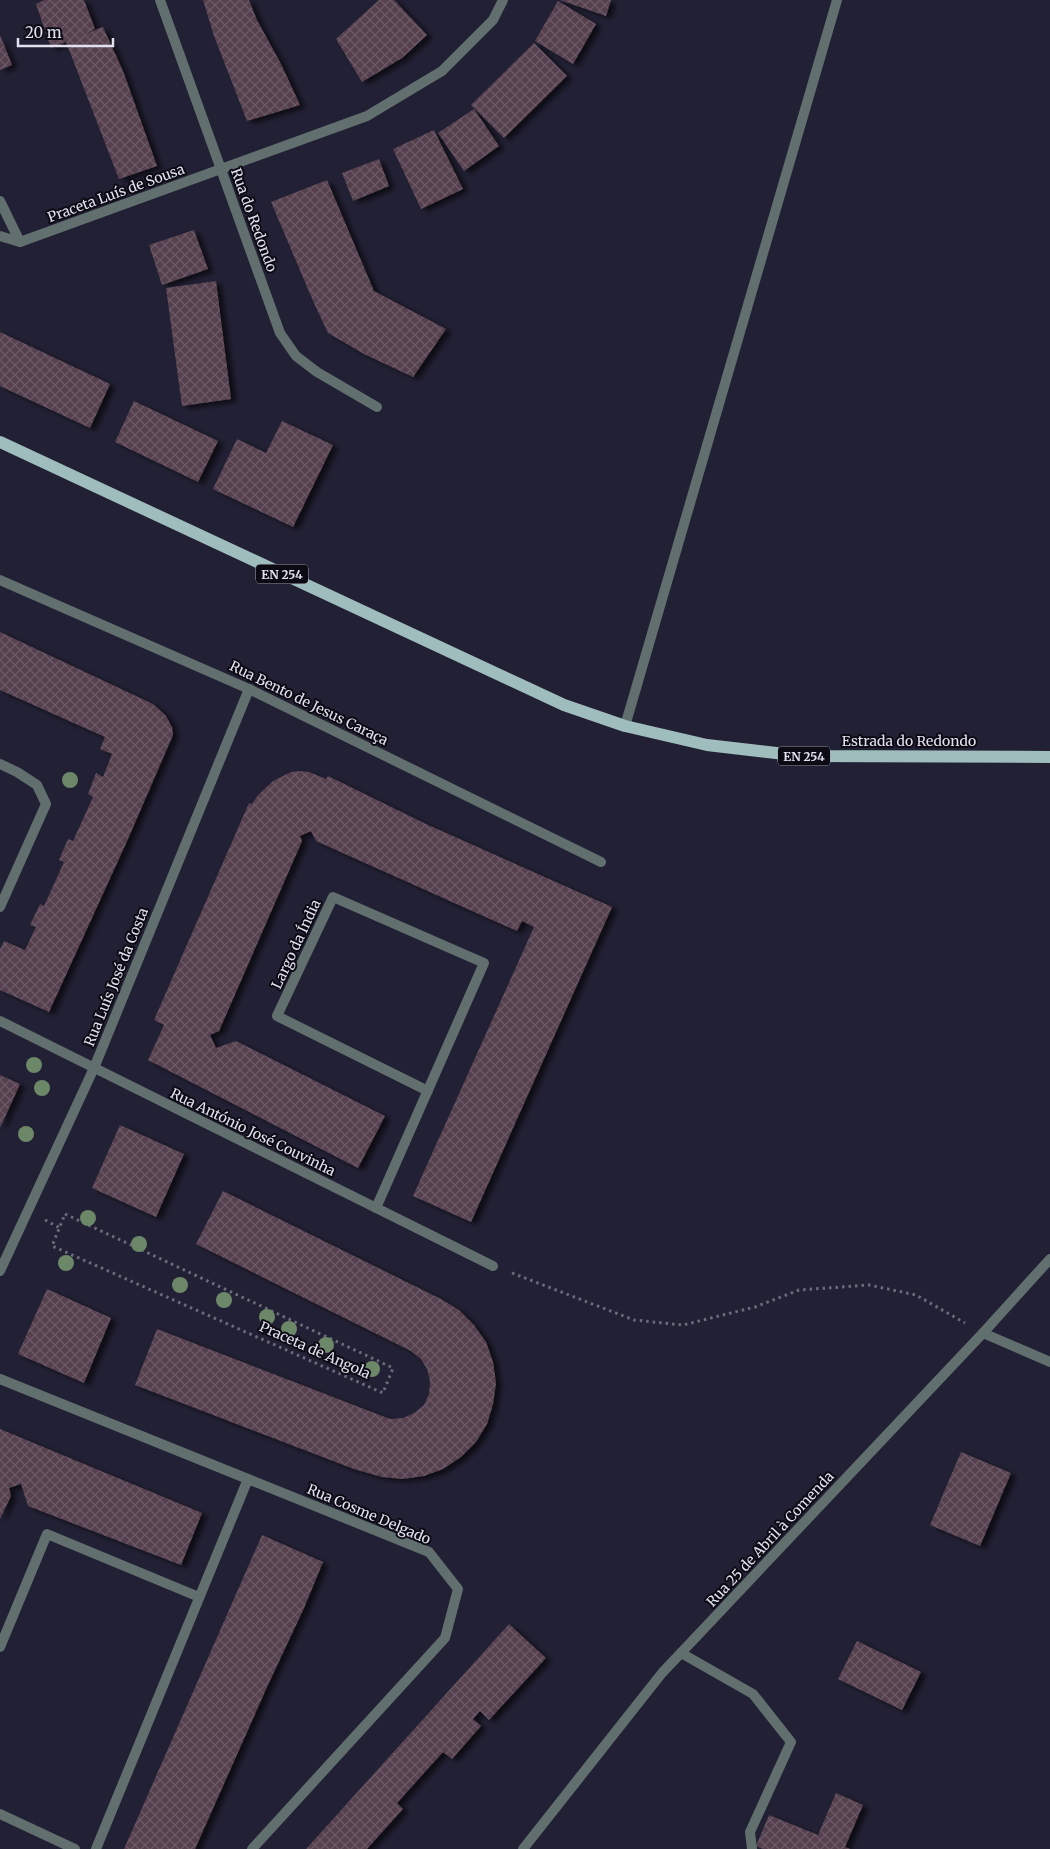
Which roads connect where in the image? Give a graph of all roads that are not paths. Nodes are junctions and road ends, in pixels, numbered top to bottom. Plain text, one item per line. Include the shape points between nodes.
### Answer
1 (160, 0) edge
2 (503, 0) edge
3 (836, 0) edge
4 (221, 169) junction
5 (0, 201) edge
6 (0, 236) edge
7 (20, 242) junction
8 (377, 407) dead end
9 (0, 442) edge
10 (0, 580) edge
11 (249, 689) junction
12 (624, 726) junction
13 (1050, 757) edge
14 (0, 764) edge
15 (601, 862) dead end
16 (0, 906) edge
17 (0, 1021) edge
18 (94, 1068) junction
19 (428, 1091) junction
20 (376, 1208) junction
21 (1050, 1259) edge
22 (493, 1266) road end
23 (0, 1271) edge
24 (983, 1333) junction
25 (1050, 1362) edge
26 (0, 1379) edge
27 (248, 1479) junction
28 (198, 1597) junction
29 (0, 1647) edge
30 (681, 1653) junction
31 (0, 1814) edge
32 (75, 1849) edge
33 (96, 1849) edge
34 (252, 1849) edge
35 (522, 1849) edge
36 (752, 1849) edge

1 - 4 street, Rua do Redondo
2 - 4 street, Praceta Luís de Sousa via 493,20 442,71 367,116
3 - 12 street
4 - 7 street, Praceta Luís de Sousa
4 - 8 street, Rua do Redondo via 280,333 296,356
5 - 7 street
6 - 7 street
9 - 12 main road, Estrada do Redondo / EN 254 via 564,705
10 - 11 street, Rua Bento de Jesus Caraça
11 - 15 street, Rua Bento de Jesus Caraça
11 - 18 street, Rua Luís José da Costa
12 - 13 main road, Estrada do Redondo / EN 254 via 706,745 802,756
14 - 16 street via 37,785 46,804
17 - 18 street, Rua António José Couvinha
18 - 20 street, Rua António José Couvinha
18 - 23 street, Rua Luís José da Costa
19 - 19 street, Largo da Índia via 484,963 333,897 276,1016
19 - 20 street, Largo da Índia
20 - 22 street, Rua António José Couvinha
21 - 24 street, Rua 25 de Abril à Comenda
24 - 25 street
24 - 30 street, Rua 25 de Abril à Comenda
26 - 27 street, Rua Cosme Delgado
27 - 28 street
27 - 34 street, Rua Cosme Delgado via 429,1552 458,1589 445,1638
28 - 29 street via 47,1534
28 - 33 street
30 - 35 street, Rua 25 de Abril à Comenda
30 - 36 street via 754,1694 792,1742 750,1832
31 - 32 street

